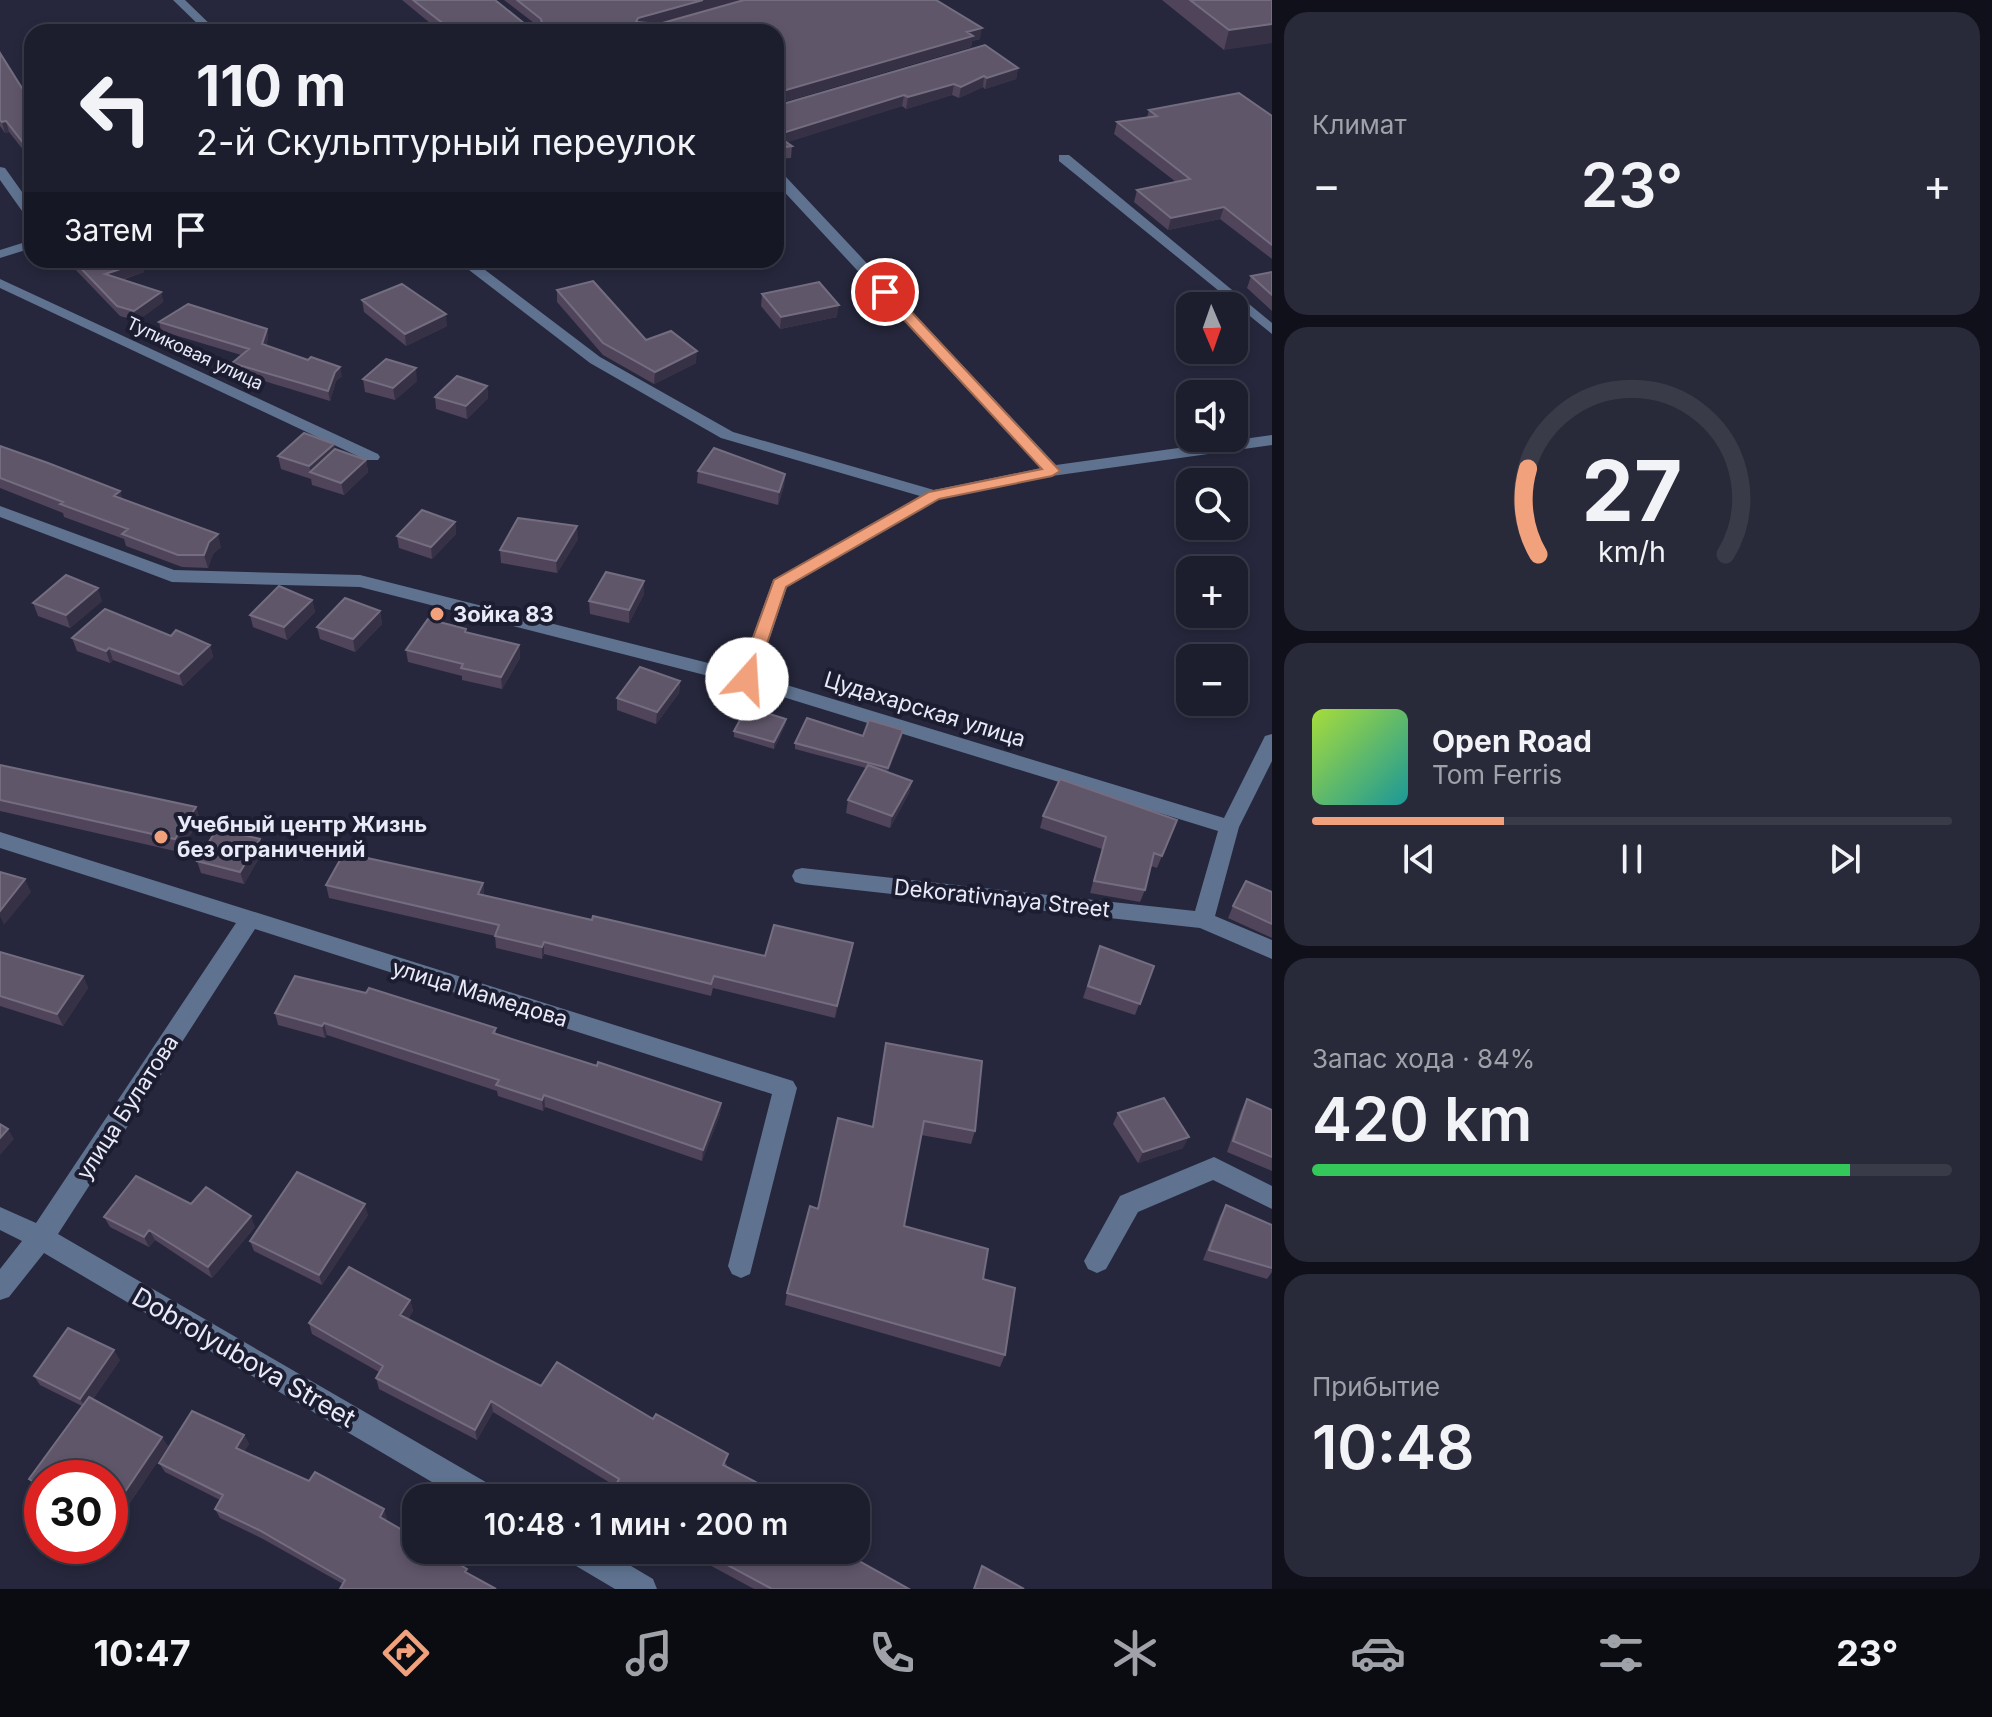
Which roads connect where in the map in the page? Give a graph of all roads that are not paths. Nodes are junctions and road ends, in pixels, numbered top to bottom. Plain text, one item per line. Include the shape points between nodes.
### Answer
1 (179, 0) edge
2 (204, 24) edge
3 (1064, 158) dead end
4 (0, 171) edge
5 (784, 183) edge
6 (24, 204) edge
7 (24, 246) edge
8 (0, 254) edge
9 (474, 268) edge
10 (0, 283) edge
11 (1272, 330) edge
12 (1272, 440) edge
13 (372, 457) dead end
14 (1052, 471) junction
15 (934, 495) junction
16 (0, 511) edge
17 (747, 679) junction
18 (1272, 741) edge
19 (1229, 827) junction
20 (0, 840) edge
21 (802, 876) dead end
22 (1203, 920) junction
23 (249, 921) junction
24 (1272, 950) edge
25 (1272, 1198) edge
26 (0, 1218) edge
27 (41, 1238) junction
28 (1097, 1261) dead end
29 (741, 1266) dead end
30 (0, 1288) edge
31 (462, 1484) edge
32 (600, 1564) edge
33 (643, 1589) edge

1 - 2 street
3 - 11 street
4 - 6 street
5 - 14 street
7 - 8 street
9 - 15 street via 595,360 727,435
10 - 13 street, Тупиковая улица
12 - 14 street
14 - 15 street
15 - 17 street via 779,584
16 - 17 street, Цудахарская улица via 172,576 360,581
17 - 19 street, Цудахарская улица
18 - 19 street
19 - 22 street
20 - 23 street, улица Мамедова
21 - 22 street, Dekorativnaya Street
22 - 24 street, Dekorativnaya Street
23 - 27 street, улица Булатова
23 - 29 street, улица Мамедова via 785,1088
25 - 28 street via 1214,1168 1129,1204
26 - 27 street, Dobrolyubova Street
27 - 30 street, улица Булатова
27 - 31 street, Dobrolyubova Street
32 - 33 street

